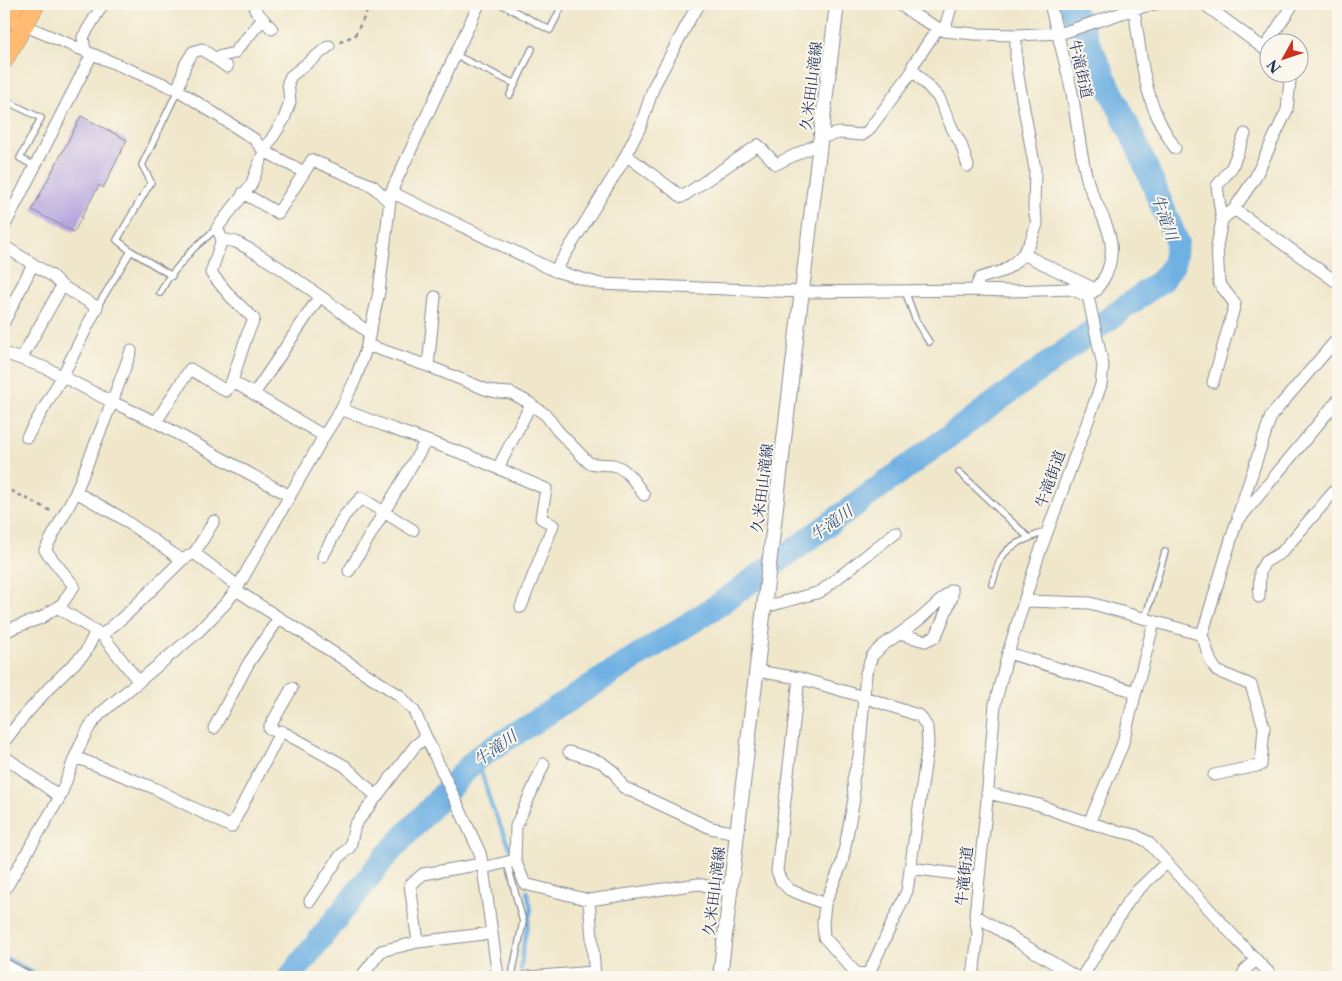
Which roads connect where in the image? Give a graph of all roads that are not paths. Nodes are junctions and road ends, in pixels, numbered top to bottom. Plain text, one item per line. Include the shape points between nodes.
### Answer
1 (36, 4) edge
2 (103, 4) edge
3 (479, 4) edge
4 (501, 4) edge
5 (563, 4) edge
6 (700, 4) edge
7 (838, 4) edge
8 (899, 4) edge
9 (952, 4) edge
10 (1050, 4) edge
11 (1155, 4) edge
12 (1204, 4) edge
13 (1293, 4) edge
14 (1134, 9) junction
15 (255, 10) dead end
16 (7, 15) edge
17 (263, 19) junction
18 (24, 26) junction
19 (272, 29) dead end
20 (941, 30) junction
21 (1278, 32) edge
22 (1060, 33) junction
23 (1016, 35) junction
24 (329, 46) road end
25 (1260, 46) edge
26 (532, 50) dead end
27 (89, 53) junction
28 (456, 55) junction
29 (214, 58) junction
30 (4, 60) edge
31 (227, 67) dead end
32 (913, 70) junction
33 (1290, 82) edge
34 (515, 84) junction
35 (178, 90) junction
36 (510, 96) dead end
37 (4, 100) edge
38 (1246, 134) dead end
39 (821, 140) junction
40 (1175, 148) dead end
41 (264, 151) junction
42 (626, 155) junction
43 (34, 166) junction
44 (968, 166) dead end
45 (304, 172) junction
46 (243, 193) junction
47 (390, 197) junction
48 (1234, 209) junction
49 (1222, 220) junction
50 (4, 227) edge
51 (216, 228) junction
52 (222, 239) junction
53 (4, 246) edge
54 (131, 251) junction
55 (1023, 254) junction
56 (33, 264) junction
57 (555, 272) junction
58 (172, 276) junction
59 (1338, 283) edge
60 (62, 286) junction
61 (975, 290) junction
62 (905, 291) junction
63 (802, 292) junction
64 (160, 294) dead end
65 (320, 296) junction
66 (1092, 296) junction
67 (435, 297) dead end
68 (97, 307) junction
69 (4, 322) edge
70 (1338, 338) edge
71 (368, 339) junction
72 (929, 342) dead end
73 (131, 351) dead end
74 (4, 353) edge
75 (21, 359) junction
76 (428, 366) junction
77 (62, 377) junction
78 (232, 381) junction
79 (1213, 382) dead end
80 (254, 394) junction
81 (1338, 400) edge
82 (112, 402) junction
83 (531, 404) junction
84 (341, 409) junction
85 (156, 422) junction
86 (324, 436) junction
87 (27, 437) dead end
88 (426, 441) junction
89 (498, 468) junction
90 (959, 472) dead end
91 (1338, 487) edge
92 (76, 492) junction
93 (644, 494) dead end
94 (290, 496) junction
95 (384, 512) junction
96 (214, 521) dead end
97 (1236, 522) junction
98 (413, 530) dead end
99 (1047, 530) junction
100 (896, 532) dead end
101 (1029, 538) junction
102 (1165, 552) dead end
103 (194, 553) junction
104 (323, 556) dead end
105 (182, 560) junction
106 (349, 571) dead end
107 (992, 584) dead end
108 (237, 588) junction
109 (1259, 597) dead end
110 (1025, 601) junction
111 (765, 604) junction
112 (57, 607) junction
113 (521, 607) dead end
114 (279, 618) junction
115 (1149, 620) junction
116 (4, 633) edge
117 (99, 633) junction
118 (899, 634) junction
119 (1202, 635) junction
120 (1008, 653) junction
121 (757, 671) junction
122 (799, 678) junction
123 (139, 682) junction
124 (292, 688) dead end
125 (1136, 692) junction
126 (864, 697) junction
127 (214, 728) dead end
128 (279, 734) junction
129 (426, 737) junction
130 (4, 742) edge
131 (569, 752) dead end
132 (75, 757) junction
133 (5, 758) edge
134 (544, 764) dead end
135 (1214, 775) dead end
136 (987, 793) junction
137 (60, 797) junction
138 (376, 797) junction
139 (1089, 823) junction
140 (737, 833) junction
141 (511, 861) junction
142 (1167, 862) junction
143 (483, 866) junction
144 (910, 868) junction
145 (979, 877) junction
146 (4, 891) edge
147 (730, 891) junction
148 (589, 900) junction
149 (310, 901) dead end
150 (825, 904) junction
151 (975, 915) junction
152 (492, 933) junction
153 (418, 942) junction
154 (1256, 960) junction
155 (4, 964) edge
156 (594, 974) edge
157 (27, 977) edge
158 (361, 977) edge
159 (498, 977) edge
160 (513, 977) edge
161 (527, 977) edge
162 (720, 977) edge
163 (973, 977) edge
164 (1076, 977) edge
165 (1082, 977) edge
166 (1242, 977) edge
167 (1273, 977) edge

1 - 18 main road
2 - 27 street via 83,37
3 - 28 street
4 - 5 lane via 550,30
6 - 42 street via 654,86 641,125
7 - 39 street, 久米田山滝線
8 - 20 street
9 - 20 street
10 - 22 street, 牛滝街道
11 - 14 street
12 - 25 street
13 - 21 street
14 - 22 street
14 - 40 street via 1147,90
15 - 17 street
16 - 18 street
17 - 19 street
17 - 29 street via 234,53
18 - 27 street
18 - 30 main road
20 - 23 street
20 - 32 street via 913,65
22 - 23 street
22 - 66 street, 牛滝街道 via 1087,181 1111,244 1110,266
23 - 55 street via 1018,76 1035,169 1037,224
24 - 41 street via 291,76 288,82 290,102 284,120
26 - 34 lane
27 - 35 street
27 - 43 street
28 - 34 lane
28 - 47 street
29 - 31 street
29 - 35 street via 202,49 193,52
32 - 39 street via 868,131 862,135 840,133
32 - 44 street via 939,98
33 - 48 street via 1287,110 1255,178
34 - 36 lane
35 - 41 street via 254,139
35 - 54 lane via 142,165 151,182 117,240
37 - 43 lane via 41,118 20,158
38 - 49 street via 1232,167 1217,186
39 - 42 street via 776,164 758,145 682,196
39 - 63 street, 久米田山滝線
41 - 45 street
41 - 46 street via 251,185
42 - 57 street
43 - 50 street
45 - 46 street via 278,213
45 - 47 street via 312,160 373,186
46 - 51 street
47 - 57 street
47 - 71 street via 379,292
48 - 49 street
48 - 59 street
49 - 79 street via 1217,246 1219,283 1234,304
51 - 52 street
51 - 58 lane via 193,249
52 - 65 street via 251,250
52 - 78 street via 211,273 254,319
53 - 56 street
54 - 58 lane
54 - 68 lane
55 - 61 street via 1003,271 980,278
55 - 66 street
56 - 60 street
56 - 69 street
57 - 63 street via 600,284
58 - 64 lane
60 - 68 street
60 - 75 street
61 - 62 street
61 - 66 street via 1070,289
62 - 63 street
62 - 72 lane via 916,321
63 - 111 street, 久米田山滝線
65 - 71 street
65 - 80 street
66 - 99 street, 牛滝街道 via 1102,366 1101,385
67 - 76 street
68 - 77 street
70 - 97 street via 1271,416
71 - 76 street
71 - 84 street via 355,380
73 - 82 street
74 - 75 street
75 - 77 street
76 - 83 street via 485,389 511,393
77 - 82 street
77 - 87 street
78 - 80 street
78 - 85 street via 226,391 190,369
80 - 86 street
81 - 97 street
82 - 85 street
82 - 92 street
83 - 89 street
83 - 93 street via 546,415 589,463 616,466 626,472
84 - 86 street
84 - 88 street
85 - 94 street
86 - 94 street
88 - 89 street
88 - 95 street
89 - 113 street via 546,489 541,518 553,524
90 - 101 lane
91 - 109 street via 1282,552 1264,562 1260,571
92 - 105 street via 120,517
92 - 112 street via 45,550 74,586
94 - 108 street
95 - 98 street
95 - 104 street via 361,498 344,516
95 - 106 street
96 - 103 street
97 - 119 street
99 - 101 lane
99 - 110 street, 牛滝街道
100 - 111 street via 820,592
101 - 107 lane via 1006,551
102 - 115 lane
103 - 105 street
103 - 108 street
105 - 117 street via 128,613
108 - 114 street
108 - 123 street via 198,632
110 - 115 street via 1090,602
110 - 120 street, 牛滝街道
111 - 121 street, 久米田山滝線
112 - 116 street via 42,618
112 - 117 street
114 - 127 street via 248,664
114 - 129 street via 399,695 414,711
115 - 119 street
115 - 125 street
117 - 123 street
117 - 130 street via 85,653 48,689
118 - 118 street via 926,641 936,636 952,590
118 - 126 street via 872,656 866,673
119 - 135 street via 1217,671 1251,685 1264,727 1261,765
120 - 125 street
120 - 136 street, 牛滝街道 via 995,704
121 - 122 street
121 - 140 street, 久米田山滝線
122 - 126 street
122 - 150 street via 777,871 790,890
123 - 132 street via 101,713 90,726
124 - 128 street via 269,728
125 - 139 street via 1122,746
126 - 144 street via 920,716 927,728 928,744
126 - 150 street via 859,757 853,779 854,799 842,863
128 - 132 street via 231,827 154,788
128 - 138 street via 281,732 345,766
129 - 138 street via 415,746
129 - 143 street via 480,853
131 - 140 street via 600,762 614,772 623,787 641,796 711,828
132 - 137 street
133 - 137 street
134 - 141 street via 516,826
136 - 139 street via 1040,805
136 - 145 street, 牛滝街道
137 - 146 street
138 - 149 street via 355,825 350,847 340,856
139 - 142 street via 1148,842
140 - 147 street, 久米田山滝線
141 - 143 street
141 - 148 street via 525,884
141 - 160 lane via 523,922
142 - 154 street
142 - 165 street via 1128,902
143 - 152 street
143 - 153 street via 423,874 410,885
144 - 145 street
144 - 150 street via 907,891 866,974 856,974 824,937
145 - 151 street, 牛滝街道
147 - 148 street via 698,884
147 - 162 street, 久米田山滝線
148 - 156 street
151 - 163 street, 牛滝街道 via 978,934
151 - 164 street
152 - 153 street
152 - 159 street
153 - 158 street via 381,951
154 - 166 street
154 - 167 street
155 - 157 street
156 - 161 street

